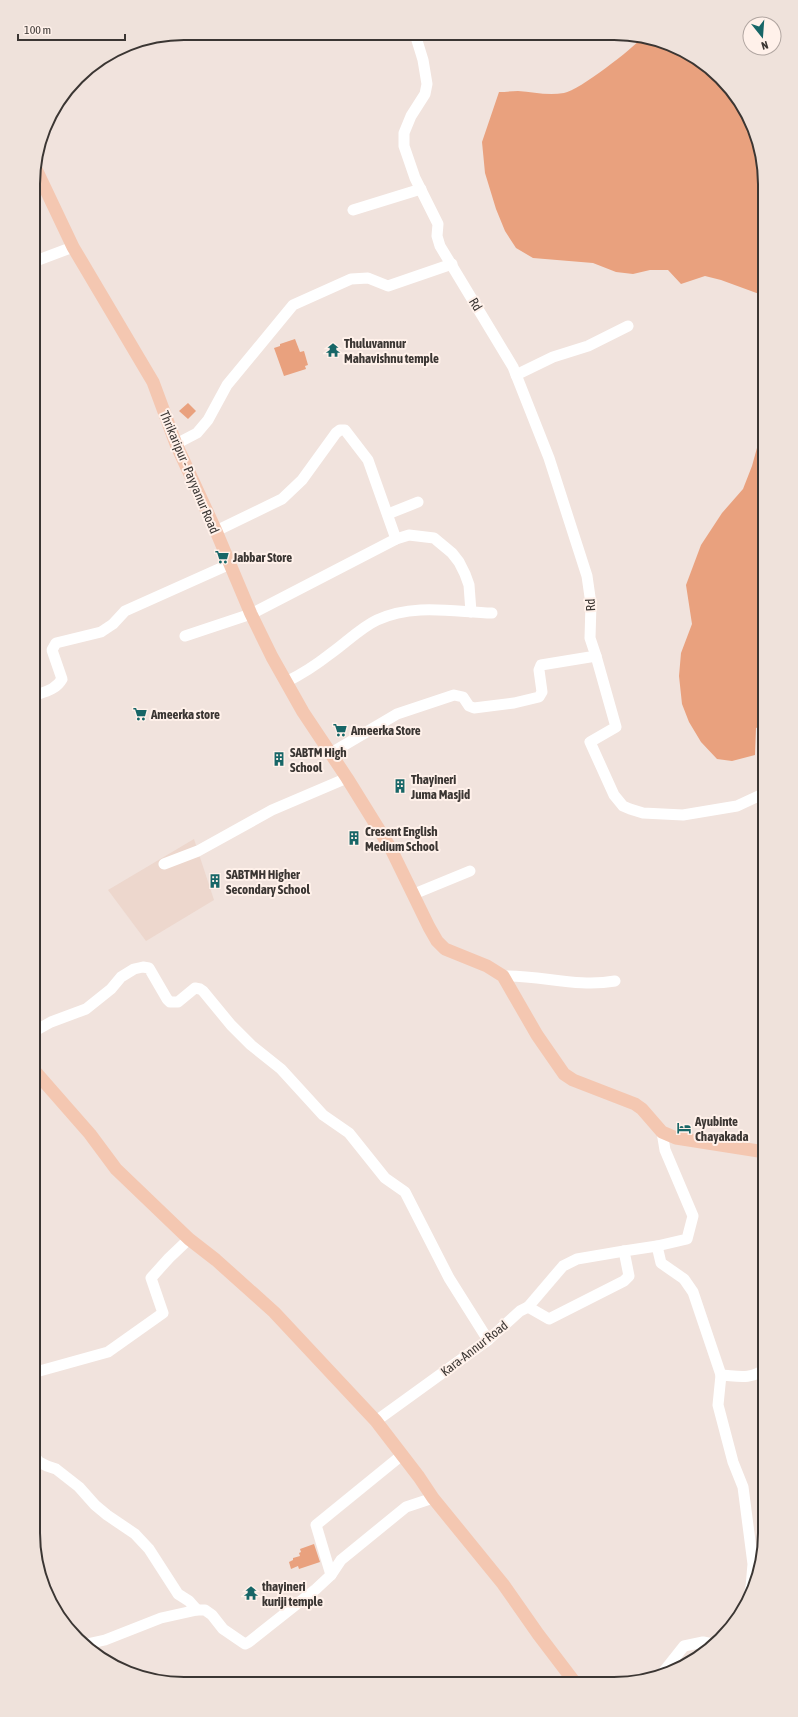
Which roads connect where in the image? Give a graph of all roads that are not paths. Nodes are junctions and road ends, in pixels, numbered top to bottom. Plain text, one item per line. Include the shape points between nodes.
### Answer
1 (418, 40) edge
2 (40, 177) edge
3 (421, 189) junction
4 (354, 210) dead end
5 (73, 247) junction
6 (40, 259) edge
7 (452, 264) junction
8 (628, 326) dead end
9 (516, 375) junction
10 (176, 444) junction
11 (418, 502) dead end
12 (388, 514) junction
13 (216, 531) junction
14 (396, 538) junction
15 (230, 564) junction
16 (471, 612) junction
17 (492, 613) dead end
18 (251, 614) junction
19 (185, 636) dead end
20 (596, 656) junction
21 (286, 682) junction
22 (40, 694) edge
23 (331, 753) junction
24 (347, 778) junction
25 (758, 796) edge
26 (164, 864) dead end
27 (470, 871) dead end
28 (414, 894) junction
29 (503, 976) junction
30 (616, 980) dead end
31 (40, 1028) edge
32 (40, 1077) edge
33 (662, 1132) junction
34 (758, 1151) edge
35 (189, 1239) junction
36 (657, 1246) junction
37 (624, 1251) junction
38 (528, 1307) junction
39 (488, 1340) junction
40 (40, 1371) edge
41 (721, 1374) junction
42 (758, 1374) edge
43 (376, 1421) junction
44 (402, 1455) junction
45 (40, 1462) edge
46 (432, 1498) junction
47 (753, 1571) edge
48 (331, 1575) junction
49 (197, 1610) junction
50 (91, 1643) edge
51 (707, 1643) edge
52 (669, 1666) edge
53 (571, 1677) edge

1 - 3 street, Rd via 427,84 425,94 404,134 404,146
2 - 5 main road, Thrikaripur - Payyanur Road
3 - 4 street
3 - 7 street, Rd via 438,224 437,236 440,246
5 - 6 street
5 - 10 main road, Thrikaripur - Payyanur Road via 153,382
7 - 9 street, Rd
7 - 10 street via 388,286 368,278 351,280 293,305 227,384 208,420 197,433
8 - 9 street via 588,346 553,357
9 - 20 street, Rd via 549,458 587,576 591,604 590,638
10 - 13 main road, Thrikaripur - Payyanur Road
11 - 12 street
12 - 13 street via 368,460 345,430 340,430 302,480 282,499
12 - 14 street
13 - 15 main road, Thrikaripur - Payyanur Road
14 - 16 street via 409,535 434,538 452,553 460,562 469,585
14 - 18 street
15 - 18 main road, Thrikaripur - Payyanur Road
15 - 22 street via 124,611 113,624 101,632 56,643 52,650 62,679 51,690
16 - 17 street
16 - 21 street via 418,610 378,620 320,662
18 - 19 street
18 - 21 main road, Thrikaripur - Payyanur Road
20 - 23 street via 541,665 539,670 542,692 539,697 474,708 469,706 463,696 454,695 397,714
20 - 25 street, Rd via 616,727 590,742 614,795 623,806 643,813 683,815 737,806
21 - 23 main road, Thrikaripur - Payyanur Road
23 - 24 main road, Thrikaripur - Payyanur Road
24 - 26 street via 272,810 198,851
24 - 28 main road, Thrikaripur - Payyanur Road via 391,849
27 - 28 street
28 - 29 main road, Thrikaripur - Payyanur Road via 429,927 445,949 492,968
29 - 30 street via 536,977 567,983 599,984
29 - 33 main road, Thrikaripur - Payyanur Road via 537,1035 564,1074 634,1104 642,1109
31 - 39 street via 86,1009 111,989 121,977 134,969 149,968 170,1002 178,1002 195,988 200,989 231,1025 281,1069 323,1115 349,1133 385,1178 405,1192 450,1278
32 - 35 main road via 90,1134 116,1169
33 - 34 main road, Thrikaripur - Payyanur Road via 676,1138
33 - 36 street via 666,1150 693,1216 687,1239
35 - 40 street via 151,1278 163,1313 108,1352
35 - 43 main road via 274,1312
36 - 37 street
36 - 41 street via 661,1263 684,1279 693,1292
37 - 38 street, Kara-Annur Road via 577,1259 563,1266
37 - 38 street via 629,1276 624,1281 549,1318
38 - 39 street, Kara-Annur Road via 520,1310
39 - 43 street, Kara-Annur Road
41 - 42 street via 742,1377
41 - 47 street via 718,1405 733,1462 743,1487
43 - 44 main road
44 - 46 main road
44 - 48 street via 316,1525
45 - 49 street via 56,1468 79,1487 94,1505 135,1534 149,1549 178,1594
46 - 48 street via 406,1507 341,1560
46 - 53 main road via 503,1584
48 - 49 street via 269,1628 245,1644 223,1629 205,1610
49 - 50 street via 161,1618
51 - 52 street via 684,1646

